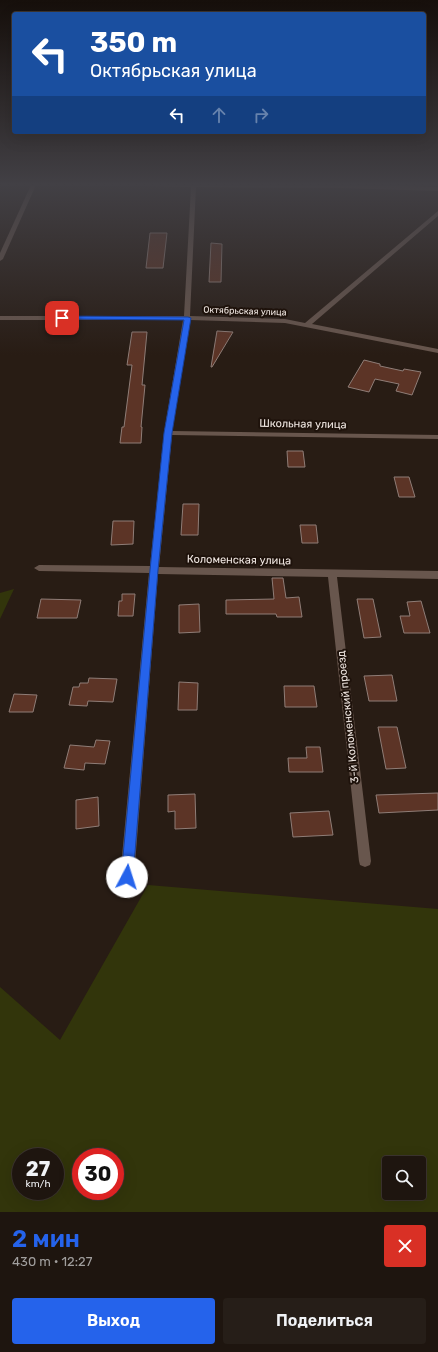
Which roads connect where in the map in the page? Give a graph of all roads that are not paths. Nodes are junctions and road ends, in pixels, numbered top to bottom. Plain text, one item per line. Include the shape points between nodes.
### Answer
1 (8, 242) edge
2 (191, 242) edge
3 (405, 242) edge
4 (0, 260) edge
5 (0, 318) edge
6 (188, 318) junction
7 (307, 325) junction
8 (438, 351) edge
9 (168, 433) junction
10 (438, 437) edge
11 (39, 568) dead end
12 (154, 570) junction
13 (332, 573) junction
14 (438, 575) edge
15 (364, 861) dead end
16 (127, 877) dead end

1 - 4 street
2 - 6 street
3 - 7 street
5 - 6 street, Октябрьская улица
6 - 7 street, Октябрьская улица via 285,321
6 - 9 street
7 - 8 street, Октябрьская улица
9 - 10 street, Школьная улица
9 - 12 street
11 - 12 street, Коломенская улица
12 - 13 street, Коломенская улица
12 - 16 street
13 - 14 street, Коломенская улица
13 - 15 street, 3-й Коломенский проезд

